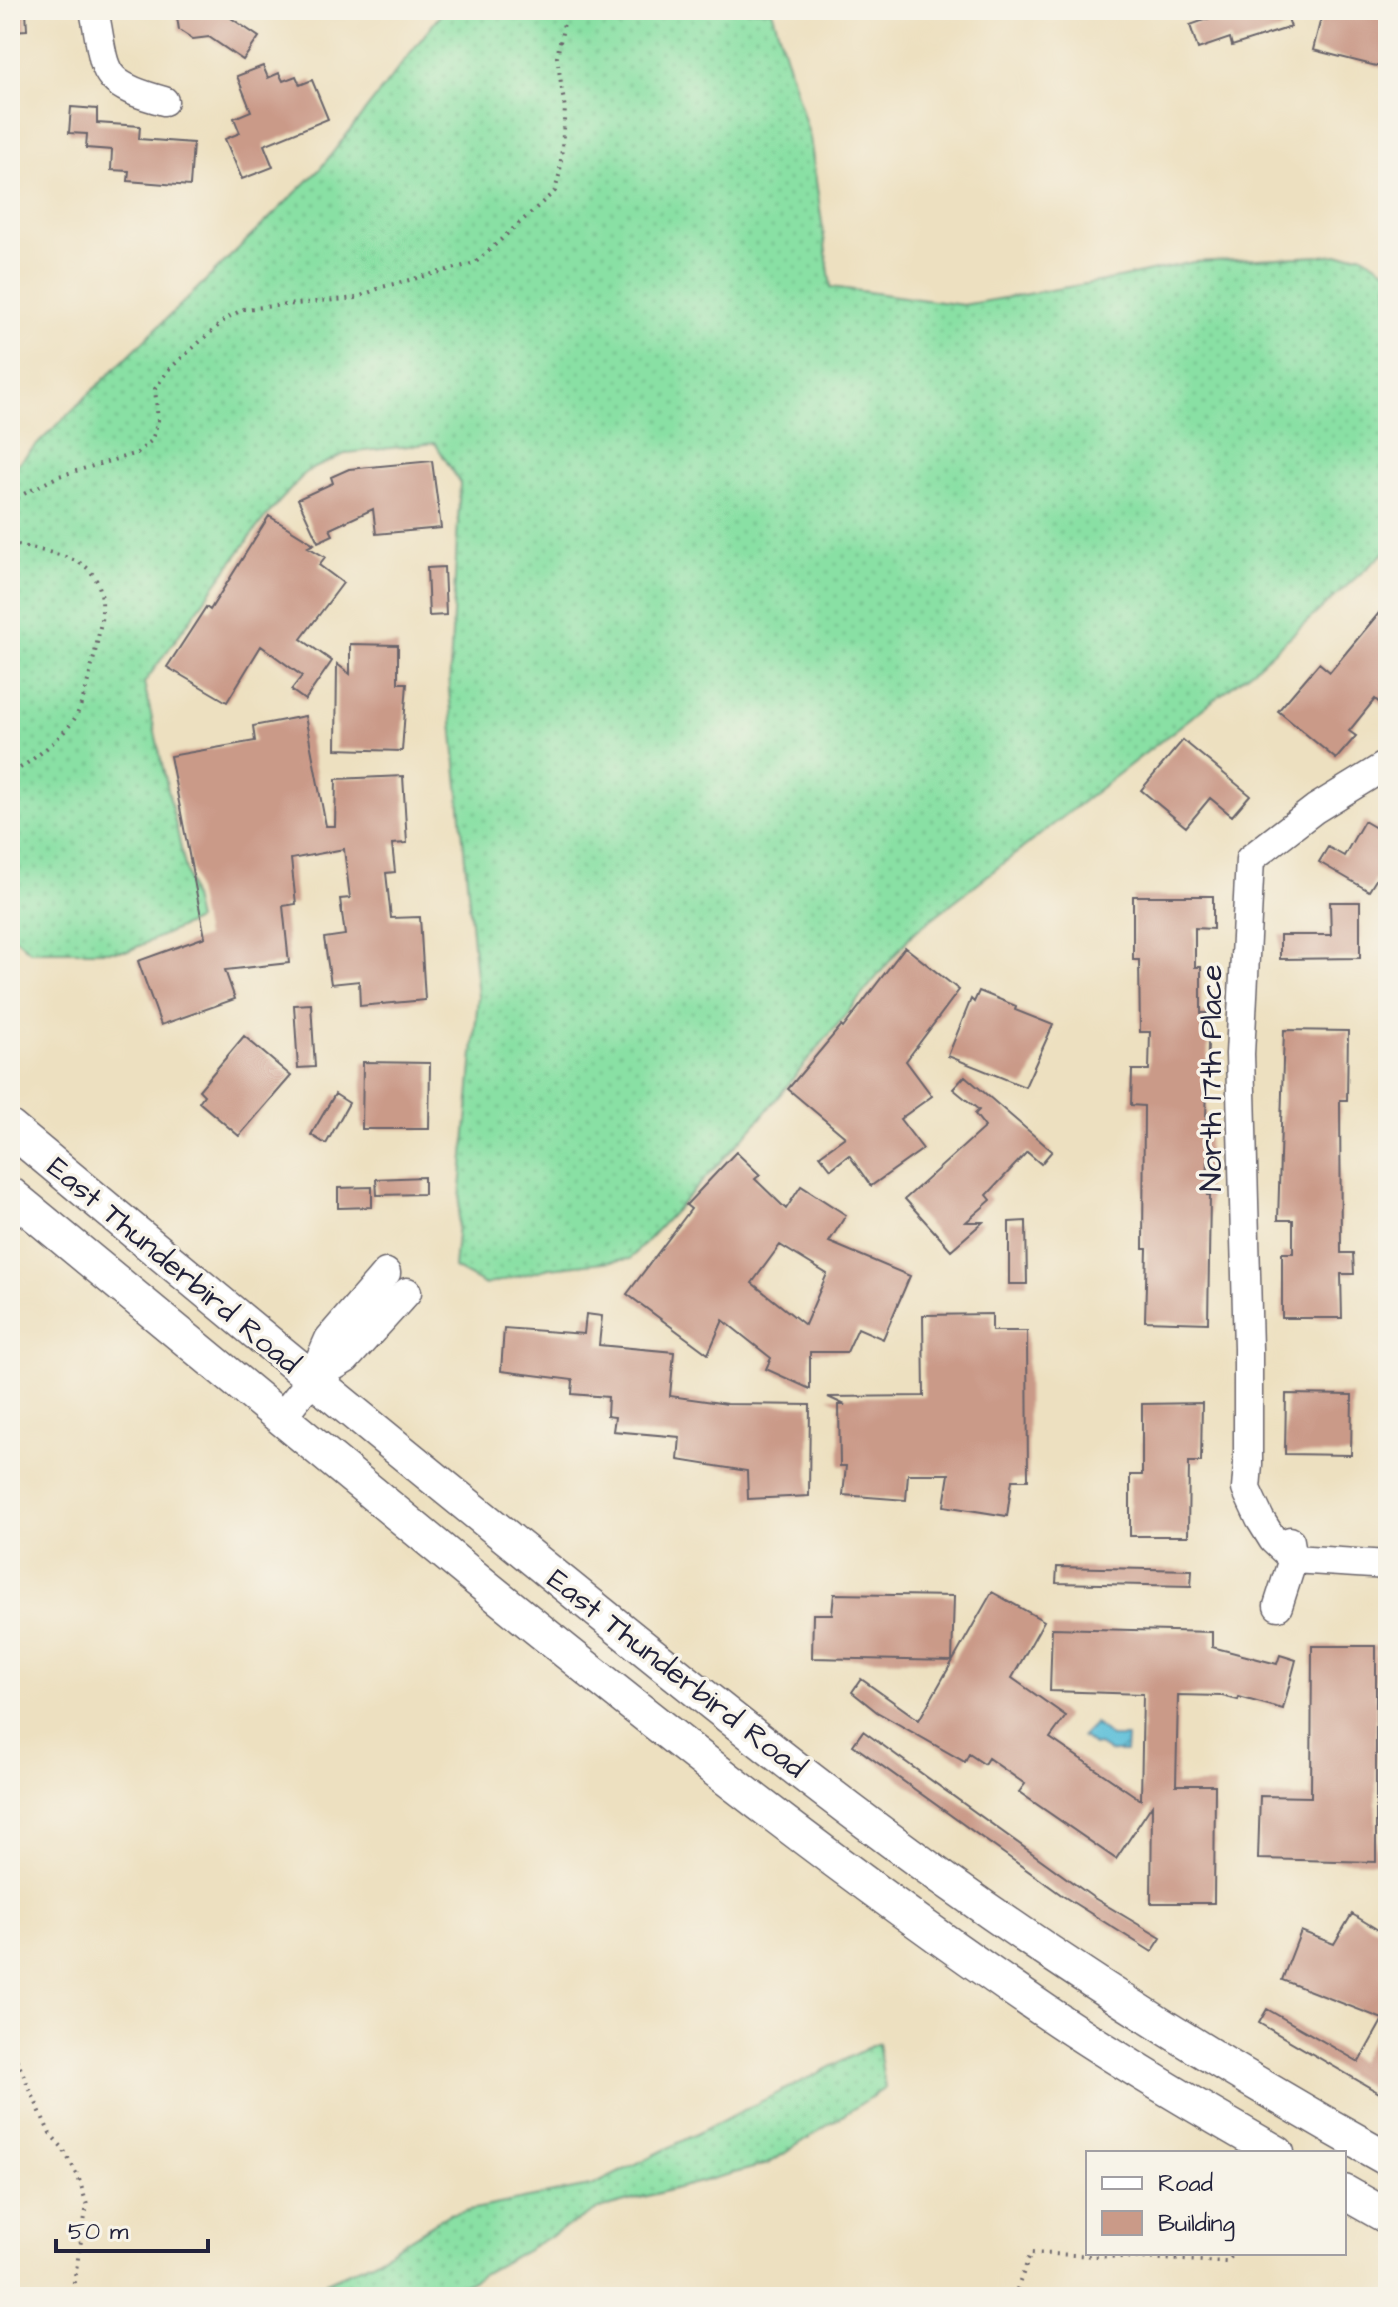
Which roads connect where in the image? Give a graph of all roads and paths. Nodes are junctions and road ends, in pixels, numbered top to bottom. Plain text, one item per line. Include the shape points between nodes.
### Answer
1 (94, 10) edge
2 (564, 10) edge
3 (164, 101) dead end
4 (10, 501) edge
5 (10, 543) edge
6 (1388, 764) edge
7 (10, 774) edge
8 (10, 1128) edge
9 (10, 1194) edge
10 (386, 1273) dead end
11 (407, 1292) dead end
12 (311, 1380) junction
13 (280, 1419) junction
14 (1293, 1559) junction
15 (1388, 1565) edge
16 (1278, 1606) dead end
17 (10, 2045) edge
18 (1274, 2151) edge
19 (1388, 2159) edge
20 (1346, 2193) edge
21 (1388, 2217) edge
22 (1233, 2255) edge
23 (74, 2297) edge
24 (1014, 2297) edge

1 - 3 street via 105,68 120,86
2 - 4 path via 557,57 565,109 555,191 475,263 356,298 244,309 168,370 155,389 158,421 152,440 137,453 59,476
5 - 7 path via 89,568 100,587 102,611 75,719
6 - 14 street, North 17th Place via 1315,809 1250,859 1240,1054 1248,1464 1288,1528
8 - 12 main road, East Thunderbird Road
9 - 13 main road, East Thunderbird Road
10 - 12 street via 329,1339
11 - 12 street via 346,1359
12 - 13 street
12 - 19 main road, East Thunderbird Road via 673,1672 947,1881 1068,1965
13 - 18 main road, East Thunderbird Road via 780,1821 1045,2011
14 - 15 street
14 - 16 street
17 - 23 path via 50,2134 78,2176 87,2205
20 - 21 main road
22 - 24 path via 1226,2262 1031,2253

